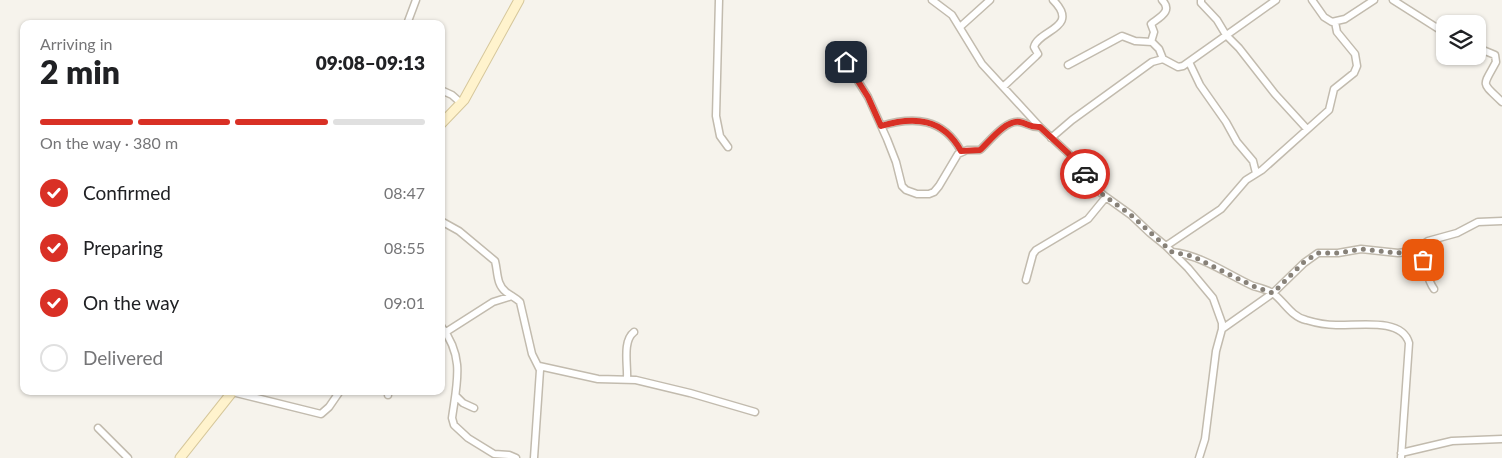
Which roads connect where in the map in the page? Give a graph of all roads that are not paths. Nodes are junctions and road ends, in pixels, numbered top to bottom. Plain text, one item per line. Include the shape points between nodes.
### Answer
1 (416, 0) edge
2 (519, 0) edge
3 (719, 0) edge
4 (932, 0) edge
5 (990, 0) edge
6 (1053, 0) edge
7 (1162, 0) edge
8 (1201, 0) edge
9 (1276, 0) edge
10 (1312, 0) edge
11 (1374, 0) edge
12 (1393, 0) edge
13 (408, 20) edge
14 (1335, 22) junction
15 (960, 27) junction
16 (1436, 27) edge
17 (1226, 35) junction
18 (1151, 42) junction
19 (1486, 51) edge
20 (1162, 59) junction
21 (846, 62) dead end
22 (1189, 62) junction
23 (1068, 65) dead end
24 (1003, 87) junction
25 (445, 92) edge
26 (1502, 102) edge
27 (461, 103) junction
28 (445, 120) edge
29 (881, 126) junction
30 (1040, 127) junction
31 (1307, 130) junction
32 (1051, 138) junction
33 (728, 147) dead end
34 (961, 151) junction
35 (1256, 173) junction
36 (1106, 197) junction
37 (1502, 221) edge
38 (445, 223) edge
39 (1166, 246) junction
40 (1417, 249) junction
41 (1172, 252) junction
42 (1026, 280) dead end
43 (1434, 290) dead end
44 (1273, 293) junction
45 (512, 296) junction
46 (1222, 329) junction
47 (446, 332) joint
48 (634, 332) dead end
49 (539, 366) junction
50 (627, 379) junction
51 (230, 395) edge
52 (244, 395) edge
53 (337, 395) edge
54 (456, 396) junction
55 (474, 408) dead end
56 (755, 412) dead end
57 (98, 428) dead end
58 (1502, 439) edge
59 (1401, 456) edge
60 (128, 458) edge
61 (180, 458) edge
62 (516, 458) edge
63 (534, 458) edge
64 (1199, 458) edge

1 - 13 street
2 - 27 main road
3 - 33 street via 716,116 720,136
4 - 15 street via 952,15
5 - 15 street
6 - 24 street via 1062,14 1059,25 1035,42 1038,54
7 - 18 street via 1166,9 1162,17 1152,24
8 - 17 street
9 - 17 street
10 - 14 street via 1324,17
11 - 14 street
12 - 16 street
14 - 31 street via 1337,32 1355,54 1357,68 1334,89 1329,110
15 - 24 street via 979,60
17 - 22 street
17 - 31 street
18 - 20 street via 1159,49
18 - 23 street via 1120,36
19 - 26 street via 1496,59 1485,82 1487,89
20 - 22 street via 1179,67
20 - 32 street via 1152,62
21 - 29 street via 868,97
22 - 35 street via 1200,85 1253,162
24 - 30 street
25 - 27 street
27 - 28 main road
29 - 34 street via 896,122 931,123 953,138
29 - 34 street via 893,152 902,186 910,193 934,192
30 - 32 street
30 - 34 street via 1012,123 995,134 980,150
31 - 35 street
32 - 36 street
35 - 39 street via 1221,210
36 - 39 street
36 - 42 street via 1088,220 1036,250
37 - 40 street via 1478,222 1457,233 1428,241
38 - 45 street via 495,261 501,286
39 - 41 street
40 - 43 street
40 - 44 street via 1398,253 1361,249 1318,253 1304,262
41 - 44 street via 1192,256
41 - 46 street via 1210,292
44 - 46 street
44 - 59 street via 1304,320 1337,326 1374,324 1405,335 1409,344
45 - 47 street via 493,302
45 - 49 street via 520,302 532,354
46 - 64 street
47 - 54 street via 458,364
48 - 50 street via 627,346
49 - 50 street via 598,378
49 - 63 street
50 - 56 street
51 - 61 main road
52 - 53 street via 321,414
54 - 55 street
54 - 62 street via 454,425 494,454
57 - 60 street
58 - 59 street via 1452,441

